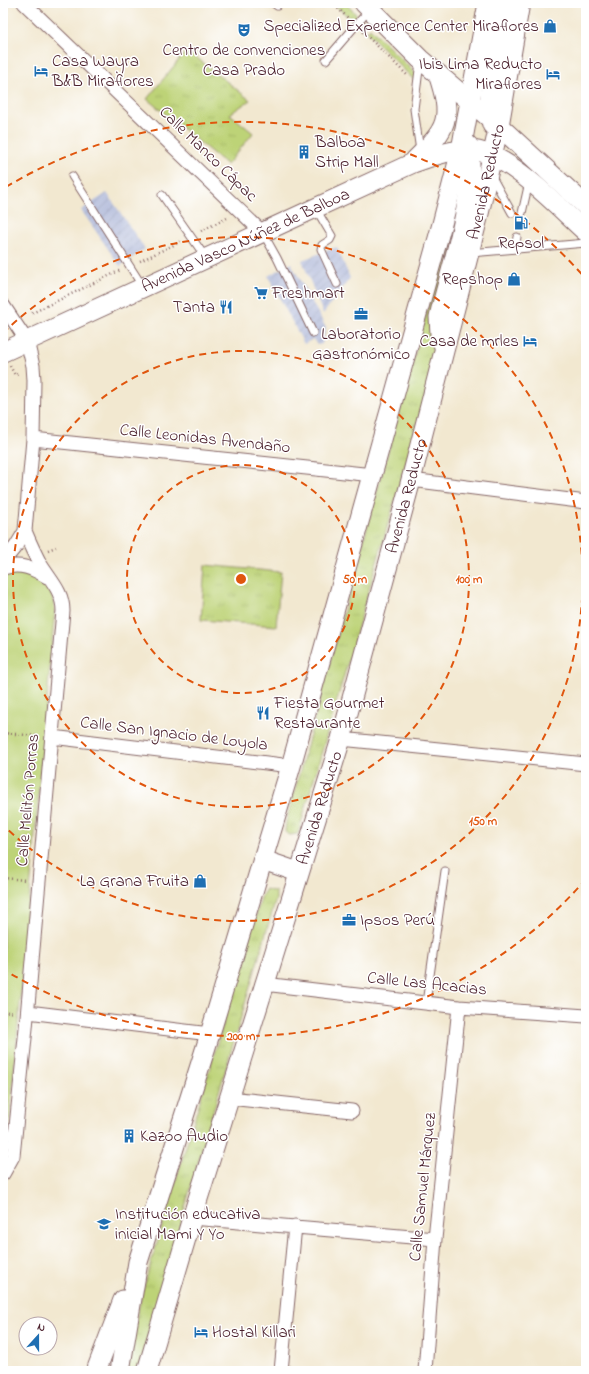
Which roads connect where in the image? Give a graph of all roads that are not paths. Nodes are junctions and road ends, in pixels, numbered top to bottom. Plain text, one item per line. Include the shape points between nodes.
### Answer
1 (24, 3) edge
2 (488, 3) edge
3 (503, 3) edge
4 (520, 3) edge
5 (367, 6) edge
6 (420, 59) junction
7 (326, 60) dead end
8 (438, 74) junction
9 (471, 101) junction
10 (465, 130) junction
11 (493, 143) junction
12 (465, 150) junction
13 (417, 159) junction
14 (72, 176) dead end
15 (523, 176) junction
16 (162, 195) dead end
17 (586, 206) edge
18 (316, 208) junction
19 (512, 213) dead end
20 (522, 213) dead end
21 (262, 232) junction
22 (586, 232) edge
23 (517, 237) dead end
24 (586, 243) edge
25 (515, 248) junction
26 (469, 253) junction
27 (206, 258) junction
28 (337, 284) dead end
29 (143, 288) junction
30 (3, 305) edge
31 (313, 333) dead end
32 (27, 341) junction
33 (445, 349) junction
34 (3, 352) edge
35 (33, 439) junction
36 (373, 475) junction
37 (411, 480) junction
38 (586, 502) edge
39 (25, 531) junction
40 (3, 562) edge
41 (3, 568) edge
42 (52, 580) junction
43 (47, 737) junction
44 (341, 739) junction
45 (586, 764) edge
46 (291, 766) junction
47 (263, 860) junction
48 (445, 871) dead end
49 (298, 872) junction
50 (264, 984) junction
51 (426, 1003) junction
52 (459, 1007) junction
53 (22, 1012) junction
54 (586, 1016) edge
55 (210, 1034) junction
56 (229, 1098) junction
57 (352, 1111) dead end
58 (3, 1174) edge
59 (192, 1218) junction
60 (295, 1226) junction
61 (435, 1239) junction
62 (138, 1262) junction
63 (96, 1371) edge
64 (120, 1371) edge
65 (147, 1371) edge
66 (281, 1371) edge
67 (425, 1371) edge

1 - 21 street, Calle Manco Cápac
2 - 9 main road, Avenida Reducto
3 - 11 main road via 490,95
4 - 11 main road, Avenida Reducto
5 - 6 main road
5 - 7 lane via 356,25
6 - 8 main road
6 - 13 lane via 414,109
8 - 9 main road
8 - 10 main road via 455,100
8 - 13 main road via 445,94 446,118 441,134
9 - 10 main road, Avenida Reducto
9 - 11 main road
10 - 12 main road, Avenida Reducto
11 - 12 main road, Avenida Vasco Núñez de Balboa
11 - 15 main road
11 - 17 main road
11 - 19 lane
11 - 26 main road, Avenida Reducto
12 - 13 main road, Avenida Vasco Núñez de Balboa
12 - 33 main road via 470,177 467,206 439,318 440,334
12 - 36 main road, Avenida Reducto
13 - 18 main road, Avenida Vasco Núñez de Balboa
14 - 29 lane
15 - 20 lane
15 - 22 main road
16 - 27 lane
18 - 21 main road, Avenida Vasco Núñez de Balboa
18 - 28 lane via 332,236 321,249
21 - 27 main road, Avenida Vasco Núñez de Balboa
21 - 31 lane
23 - 25 lane
24 - 25 lane
25 - 26 lane
26 - 33 main road, Avenida Reducto
27 - 29 main road, Avenida Vasco Núñez de Balboa
29 - 32 main road, Avenida Vasco Núñez de Balboa
30 - 32 street, Calle Melitón Porras
32 - 34 main road, Avenida Vasco Núñez de Balboa
32 - 35 street, Calle Melitón Porras via 34,366
33 - 37 main road, Avenida Reducto
35 - 36 street, Calle Leonidas Avendaño
35 - 39 street, Calle Melitón Porras
36 - 46 main road, Avenida Reducto
37 - 38 street
37 - 44 main road, Avenida Reducto
39 - 40 street, Calle Melitón Porras
39 - 42 street, Calle Melitón Porras via 34,552
41 - 42 street via 12,565 24,566
42 - 43 street, Calle Melitón Porras via 63,601 63,611
43 - 46 street, Calle San Ignacio de Loyola
43 - 53 street, Calle Melitón Porras
44 - 45 street
44 - 49 main road, Avenida Reducto
46 - 47 main road, Avenida Reducto
47 - 49 main road
47 - 55 main road, Avenida Reducto
48 - 51 lane
49 - 50 main road, Avenida Reducto
50 - 51 street, Calle Las Acacias
50 - 56 main road, Avenida Reducto
51 - 52 street, Calle Las Acacias
52 - 54 street, Calle Las Acacias
52 - 61 street, Calle Samuel Márquez
53 - 55 street
53 - 58 street, Calle Melitón Porras via 13,1156
55 - 62 main road, Avenida Reducto
56 - 57 street
56 - 59 main road, Avenida Reducto
59 - 60 street
59 - 65 main road, Avenida Reducto
60 - 61 street
60 - 66 street
61 - 67 street, Calle Samuel Márquez
62 - 63 main road
62 - 64 main road, Avenida Reducto

